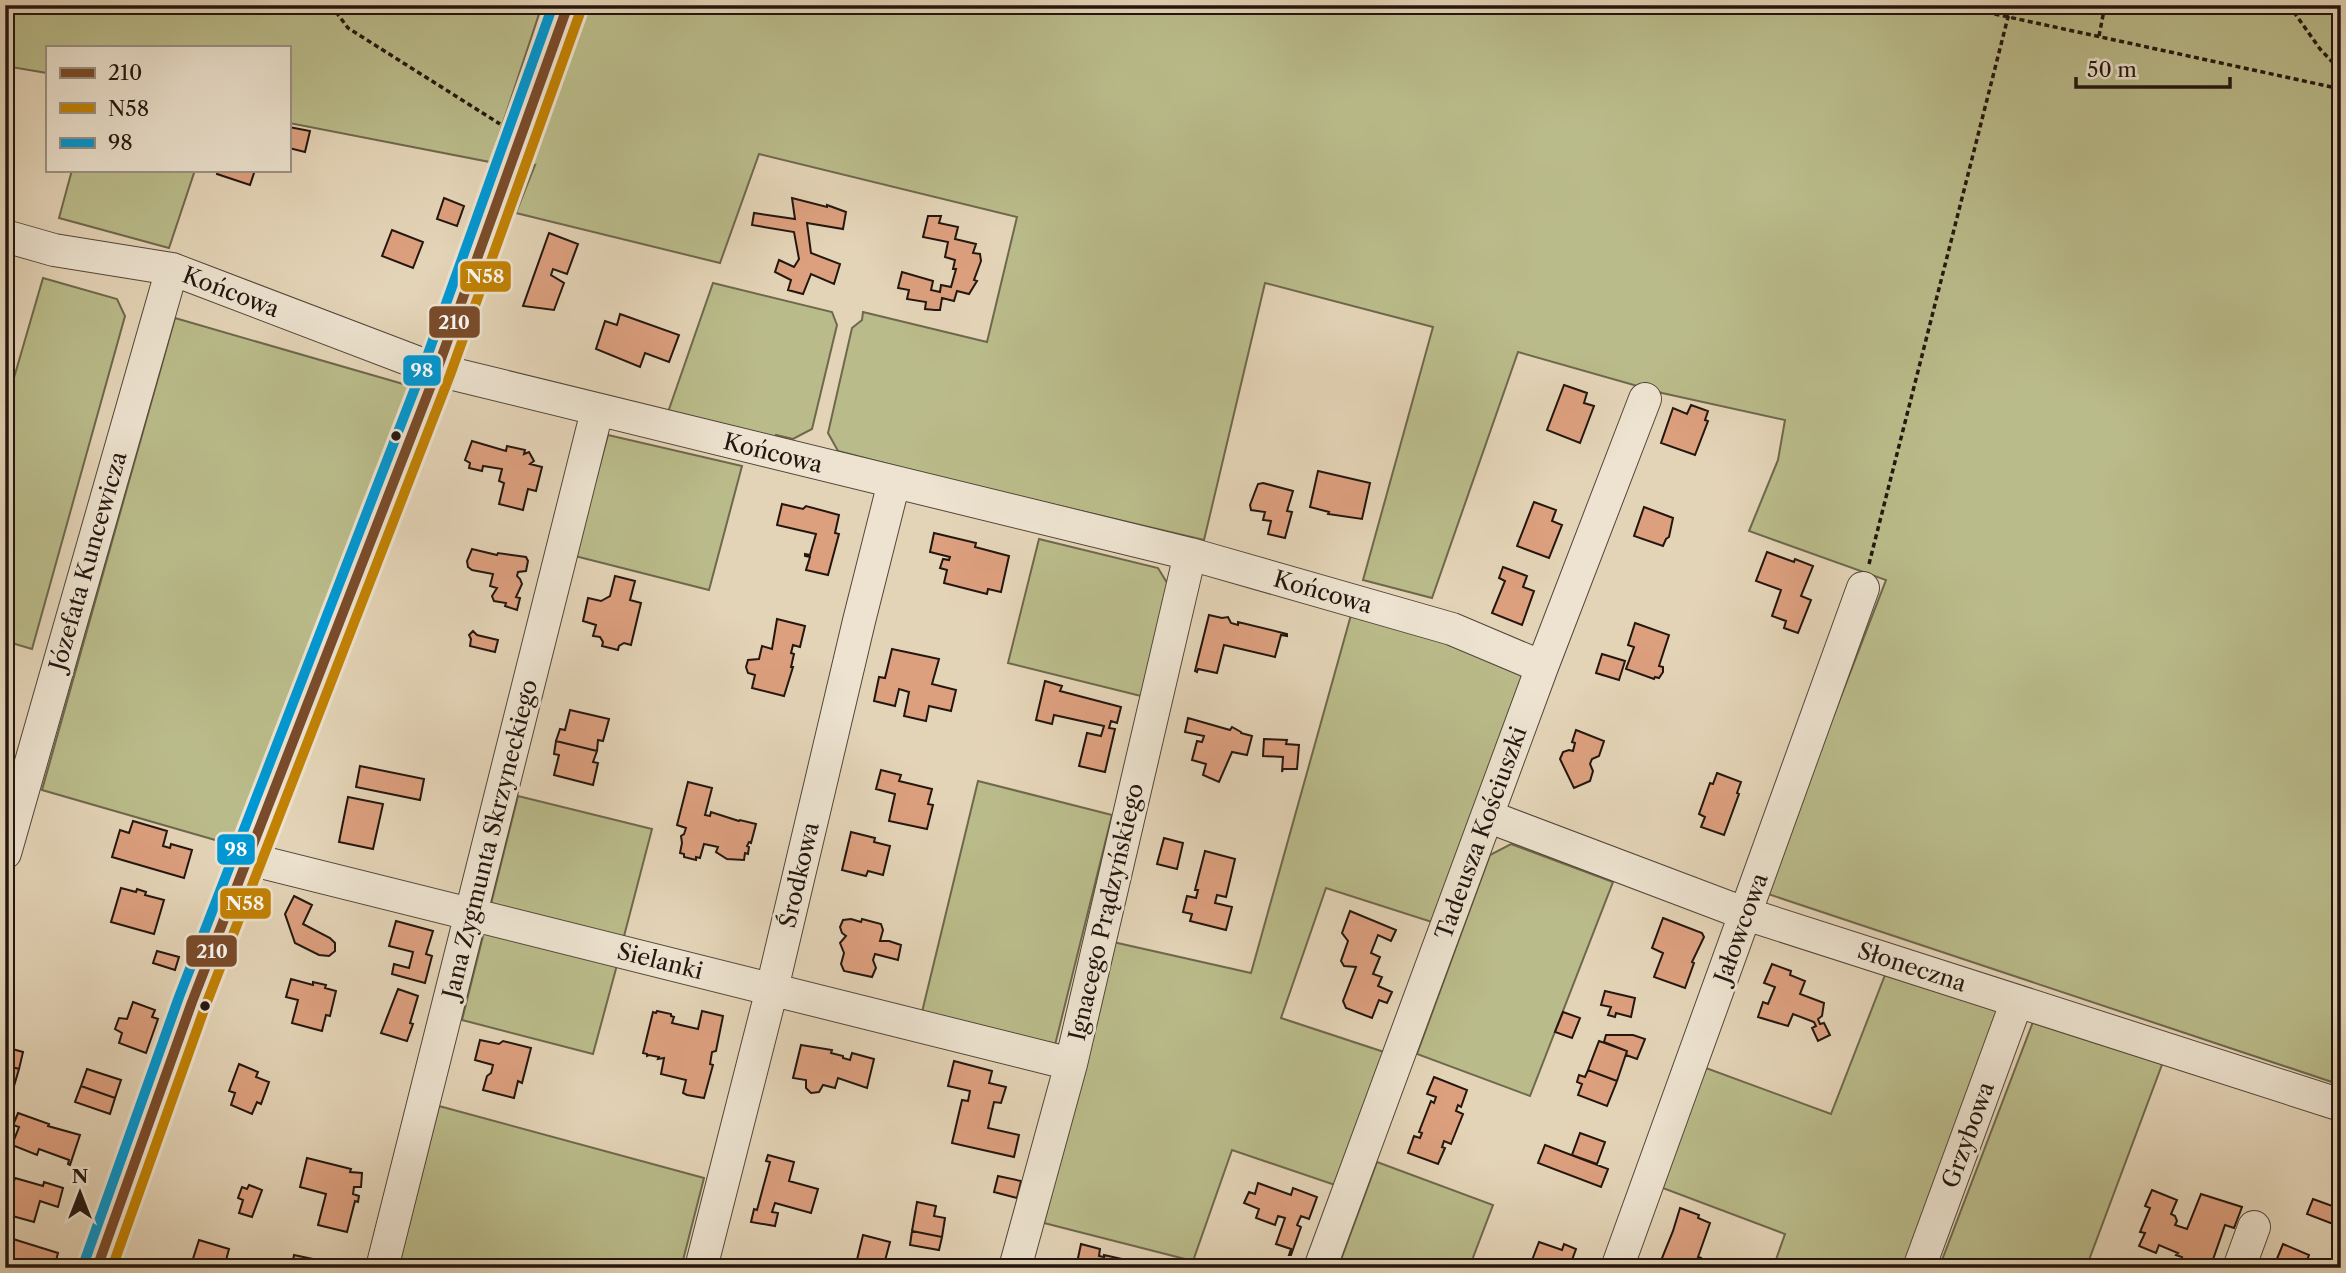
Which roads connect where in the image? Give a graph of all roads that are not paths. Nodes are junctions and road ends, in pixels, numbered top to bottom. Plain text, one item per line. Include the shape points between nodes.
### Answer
1 (568, 5) edge
2 (5, 236) edge
3 (172, 269) junction
4 (437, 370) junction
5 (1645, 399) dead end
6 (597, 411) junction
7 (894, 482) junction
8 (1191, 554) junction
9 (1863, 588) road end
10 (1542, 667) junction
11 (1487, 816) junction
12 (5, 853) edge
13 (249, 859) junction
14 (471, 914) junction
15 (1746, 914) junction
16 (772, 989) junction
17 (2017, 1001) junction
18 (1071, 1064) junction
19 (2341, 1105) edge
20 (2254, 1227) dead end
21 (97, 1268) edge
22 (382, 1268) edge
23 (701, 1268) edge
24 (1015, 1268) edge
25 (1320, 1268) edge
26 (1617, 1268) edge
27 (1919, 1268) edge
28 (2239, 1268) edge

1 - 4 street
2 - 3 street, Końcowa via 54,250
3 - 4 street, Końcowa
3 - 12 street, Józefata Kuncewicza
4 - 6 street, Końcowa
4 - 13 street
5 - 10 street, Tadeusza Kościuszki
6 - 7 street, Końcowa
6 - 14 street, Jana Zygmunta Skrzyneckiego
7 - 8 street, Końcowa
7 - 16 street, Środkowa
8 - 10 street, Końcowa via 1452,629
8 - 18 street, Ignacego Prądzyńskiego
9 - 15 street, Jałowcowa
10 - 11 street, Tadeusza Kościuszki
11 - 15 street, Słoneczna
11 - 25 street, Tadeusza Kościuszki
13 - 14 street, Sielanki
13 - 21 street via 192,1002
14 - 16 street, Sielanki
14 - 22 street, Jana Zygmunta Skrzyneckiego
15 - 17 street, Słoneczna
15 - 26 street, Jałowcowa
16 - 18 street, Sielanki
16 - 23 street, Środkowa
17 - 19 street, Słoneczna
17 - 27 street, Grzybowa
18 - 24 street, Ignacego Prądzyńskiego
20 - 28 street

